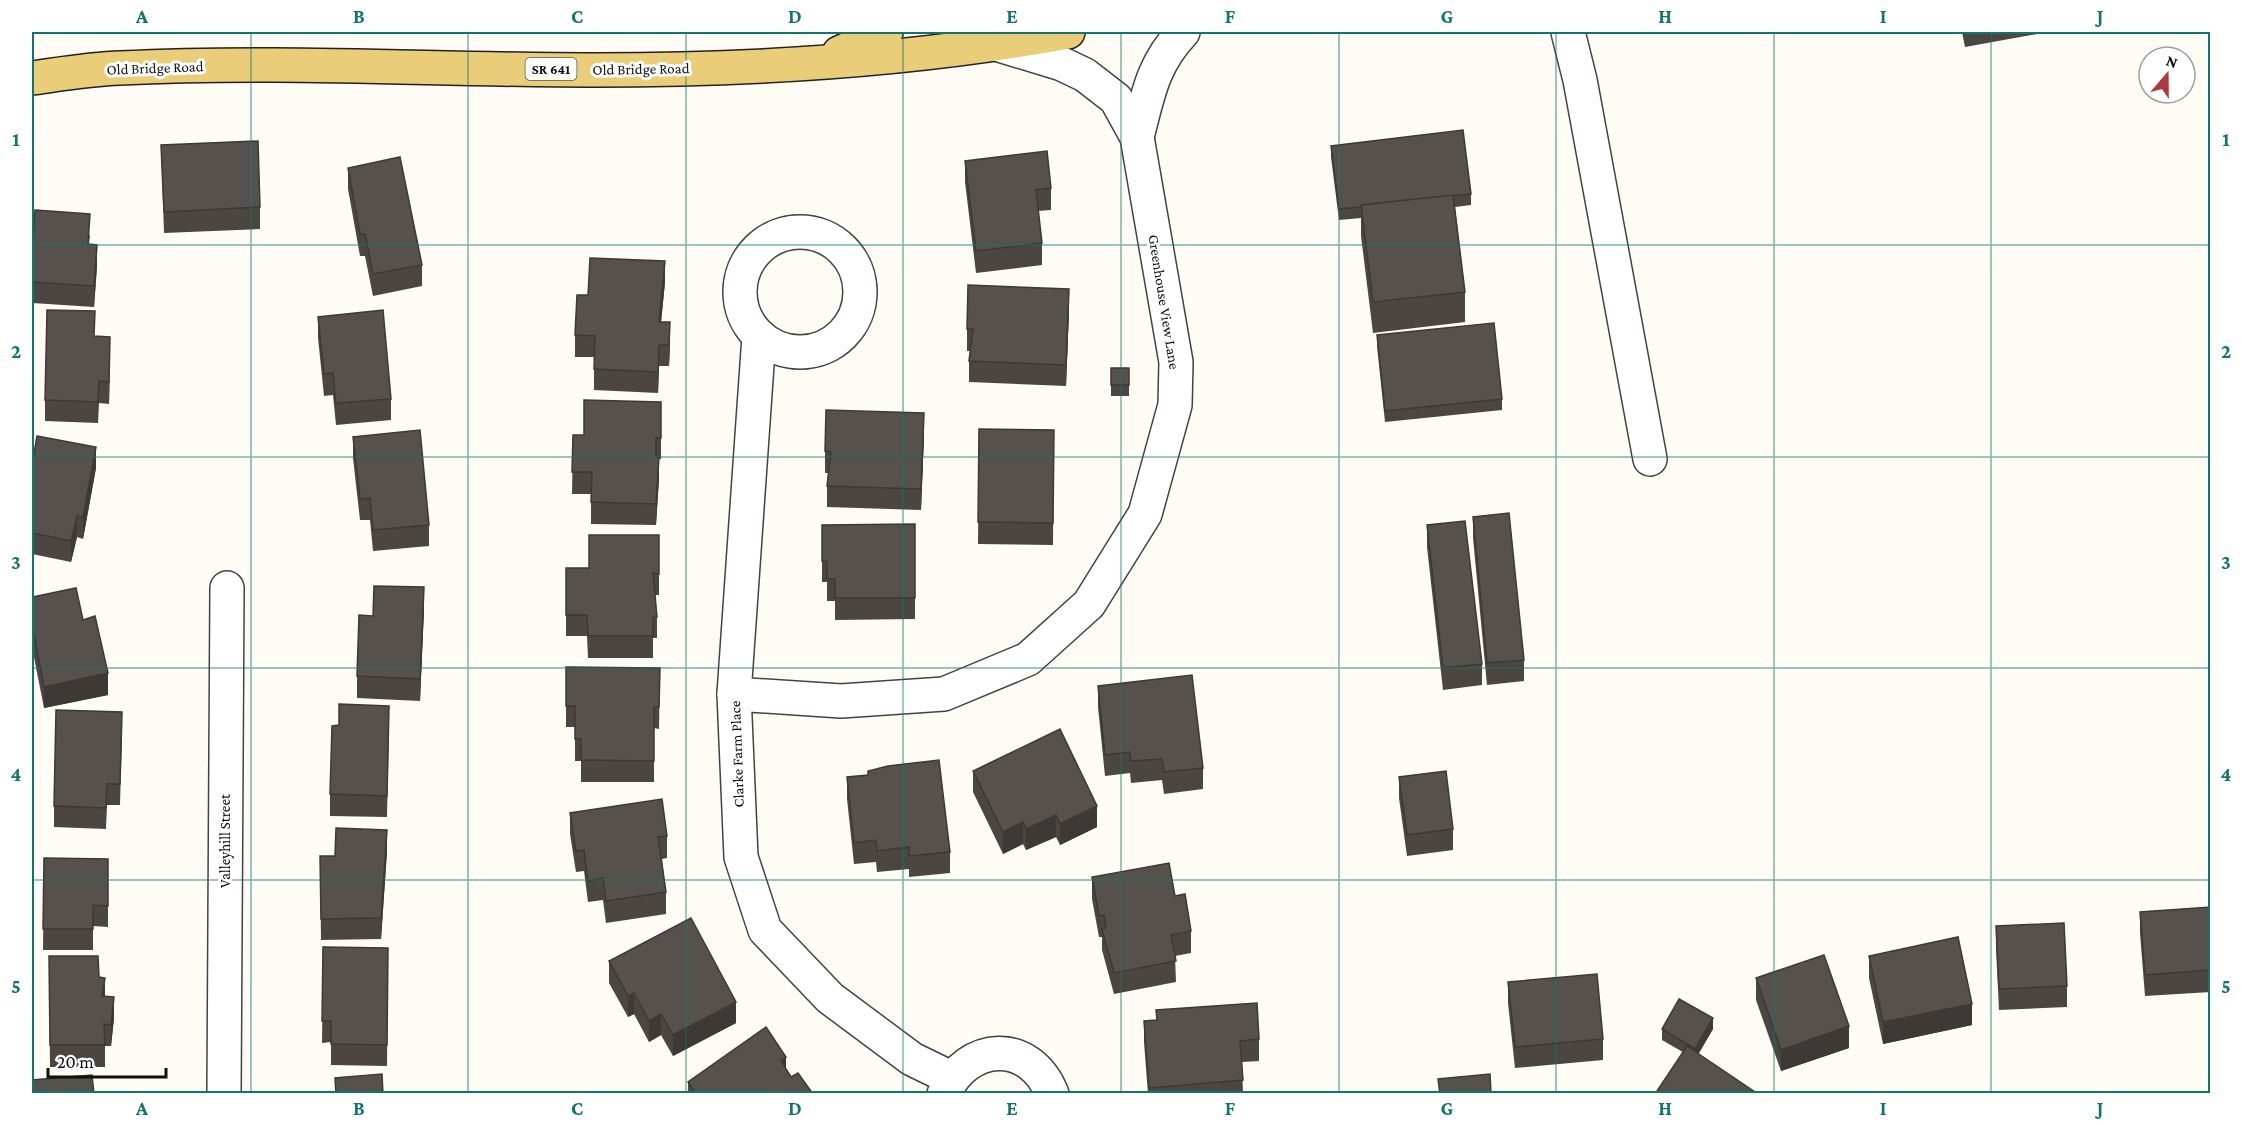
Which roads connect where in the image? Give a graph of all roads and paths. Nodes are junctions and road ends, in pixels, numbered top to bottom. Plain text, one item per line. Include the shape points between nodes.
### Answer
1 (886, 32) edge
2 (1068, 32) edge
3 (1182, 32) edge
4 (1568, 32) edge
5 (996, 44) junction
6 (815, 63) junction
7 (32, 78) edge
8 (1137, 137) junction
9 (759, 336) dead end
10 (1650, 459) dead end
11 (227, 588) dead end
12 (734, 694) junction
13 (947, 1086) edge
14 (224, 1094) edge
15 (1052, 1094) edge

1 - 6 main road
2 - 5 main road, Old Bridge Road / SR 641
3 - 8 street, Greenhouse View Lane via 1160,60 1151,80
4 - 10 street
5 - 6 main road, Old Bridge Road / SR 641
5 - 8 street, Greenhouse View Lane via 1085,75 1116,99
6 - 7 main road, Old Bridge Road / SR 641 via 594,70 130,68
8 - 12 street, Greenhouse View Lane via 1176,362 1175,405 1145,514 1089,603 1028,659 944,694 841,701
9 - 12 street, Clarke Farm Place
11 - 14 street, Valleyhill Street
12 - 13 street, Clarke Farm Place via 741,856 765,930 830,998
13 - 15 street, Clarke Farm Place via 964,1065 999,1053 1035,1066

